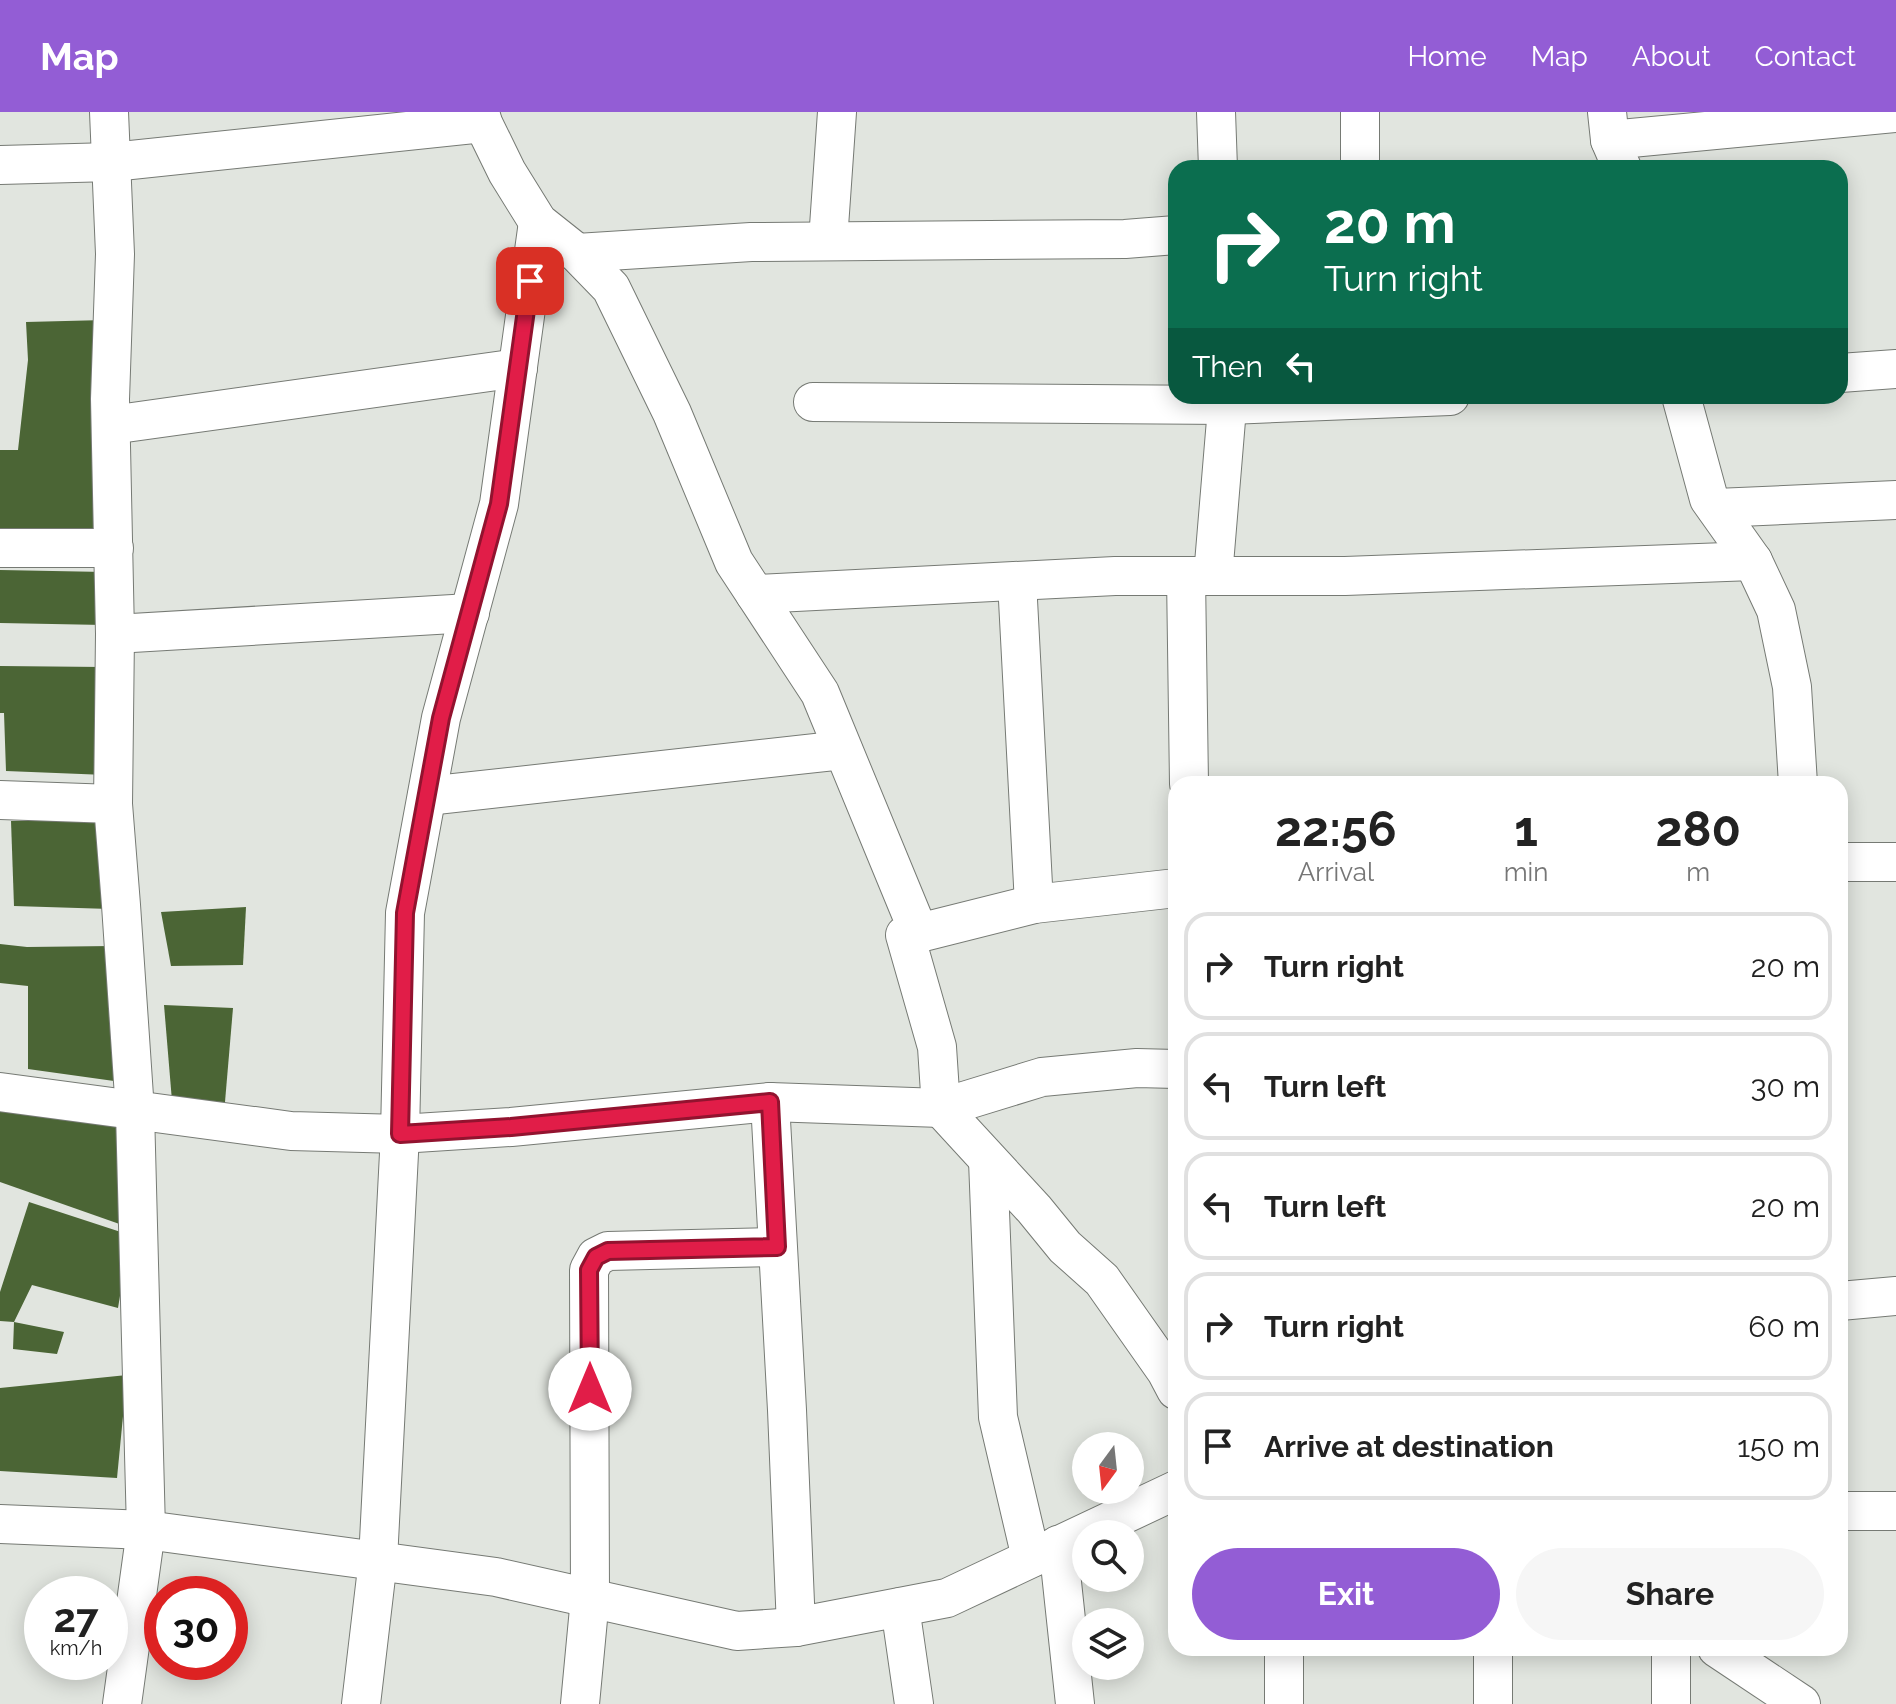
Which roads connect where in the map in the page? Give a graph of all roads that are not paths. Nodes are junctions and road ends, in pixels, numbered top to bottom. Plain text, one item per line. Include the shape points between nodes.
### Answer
1 (109, 112) edge
2 (837, 112) edge
3 (1216, 112) edge
4 (1360, 112) edge
5 (1896, 113) edge
6 (481, 118) edge
7 (1613, 140) edge
8 (1218, 160) edge
9 (1360, 160) edge
10 (112, 162) junction
11 (0, 165) edge
12 (538, 222) junction
13 (1168, 236) edge
14 (828, 241) junction
15 (577, 253) junction
16 (518, 368) junction
17 (1896, 369) edge
18 (1848, 372) edge
19 (1168, 401) edge
20 (813, 402) dead end
21 (1228, 404) edge
22 (1683, 404) edge
23 (111, 425) junction
24 (1896, 500) edge
25 (1716, 508) junction
26 (0, 548) edge
27 (114, 548) junction
28 (1753, 561) junction
29 (1199, 576) junction
30 (1017, 581) junction
31 (755, 594) junction
32 (470, 613) junction
33 (115, 634) junction
34 (843, 750) junction
35 (1189, 776) edge
36 (1798, 776) edge
37 (427, 796) junction
38 (0, 800) edge
39 (113, 804) junction
40 (1848, 862) edge
41 (1896, 862) edge
42 (1168, 889) edge
43 (1034, 904) junction
44 (919, 933) junction
45 (1168, 1069) edge
46 (0, 1092) edge
47 (770, 1102) junction
48 (941, 1108) junction
49 (135, 1111) junction
50 (400, 1134) junction
51 (988, 1160) junction
52 (777, 1247) junction
53 (1895, 1299) edge
54 (1848, 1301) edge
55 (1168, 1375) edge
56 (1168, 1494) edge
57 (1848, 1511) edge
58 (1896, 1511) edge
59 (0, 1524) edge
60 (146, 1530) junction
61 (1045, 1552) junction
62 (378, 1560) junction
63 (590, 1598) junction
64 (900, 1607) junction
65 (796, 1627) junction
66 (1284, 1656) edge
67 (1493, 1656) edge
68 (1671, 1656) edge
69 (1729, 1656) edge
70 (122, 1704) edge
71 (361, 1704) edge
72 (580, 1704) edge
73 (914, 1704) edge
74 (1075, 1704) edge
75 (1284, 1704) edge
76 (1493, 1704) edge
77 (1671, 1704) edge
78 (1801, 1704) edge

1 - 10 street
2 - 14 street
3 - 8 street
4 - 9 street
5 - 7 street
6 - 10 street
6 - 12 street
10 - 11 street
10 - 23 street
12 - 15 street
12 - 16 street
13 - 14 street
14 - 15 street
15 - 31 street via 611,288 672,413 734,562
16 - 23 street
16 - 32 street via 499,504
17 - 18 street
19 - 20 street
21 - 29 street
22 - 25 street
23 - 27 street
24 - 25 street
25 - 28 street
26 - 27 street
27 - 33 street
28 - 29 street via 1360,576
28 - 36 street via 1776,610 1792,687
29 - 30 street
29 - 35 street
30 - 31 street
30 - 43 street
31 - 34 street via 820,693
32 - 33 street
32 - 37 street via 441,718
33 - 39 street
34 - 37 street
34 - 44 street
37 - 50 street via 405,913
38 - 39 street
39 - 49 street
40 - 41 street
42 - 43 street
43 - 44 street
44 - 48 street via 905,935 937,1047
45 - 48 street via 1042,1077
46 - 49 street
47 - 48 street
47 - 50 street
47 - 52 street
48 - 51 street
49 - 50 street via 291,1131
49 - 60 street
50 - 62 street
51 - 55 street via 1065,1247 1102,1280
51 - 61 street via 998,1417
52 - 63 street via 608,1251 596,1257 589,1270
52 - 65 street
53 - 54 street
56 - 61 street
57 - 58 street
59 - 60 street
60 - 62 street
60 - 70 street
61 - 64 street via 947,1598
61 - 74 street
62 - 63 street via 496,1577
62 - 71 street
63 - 65 street via 737,1631
63 - 72 street
64 - 65 street
64 - 73 street
66 - 75 street
67 - 76 street
68 - 77 street
69 - 78 street

